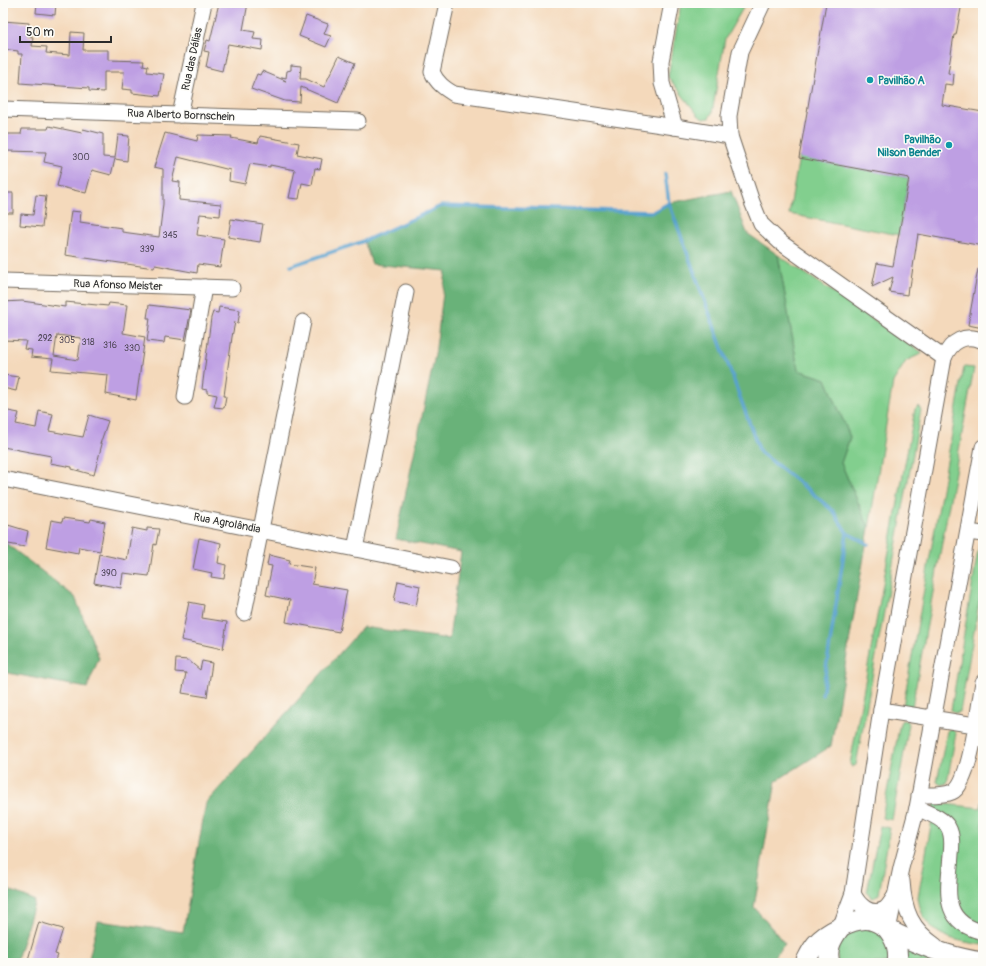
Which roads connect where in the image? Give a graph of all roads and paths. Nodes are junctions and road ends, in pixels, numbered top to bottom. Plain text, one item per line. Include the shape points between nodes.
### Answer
1 (204, 3) edge
2 (447, 3) edge
3 (672, 3) edge
4 (763, 3) edge
5 (3, 109) edge
6 (180, 115) junction
7 (358, 121) dead end
8 (675, 127) junction
9 (730, 136) junction
10 (3, 281) edge
11 (204, 287) junction
12 (232, 288) dead end
13 (406, 292) dead end
14 (303, 322) dead end
15 (983, 341) edge
16 (944, 358) junction
17 (185, 397) dead end
18 (983, 447) edge
19 (3, 479) edge
20 (261, 530) junction
21 (976, 533) edge
22 (355, 549) junction
23 (451, 568) dead end
24 (244, 613) dead end
25 (983, 682) edge
26 (881, 710) junction
27 (933, 718) junction
28 (975, 725) junction
29 (918, 801) junction
30 (901, 868) junction
31 (853, 893) junction
32 (895, 895) junction
33 (840, 928) junction
34 (888, 930) junction
35 (983, 932) edge
36 (953, 956) junction
37 (983, 962) edge
38 (805, 963) edge
39 (830, 963) edge
40 (897, 963) edge

1 - 6 street, Rua das Dálias
2 - 8 street via 432,72 444,89 454,94
3 - 8 street via 661,61 662,84
4 - 9 street via 740,52 729,116
5 - 6 street, Rua Alberto Bornschein
6 - 7 street, Rua Alberto Bornschein
8 - 9 street
9 - 16 street via 761,224 780,242
10 - 11 street, Rua Afonso Meister
11 - 12 street, Rua Afonso Meister
11 - 17 street
13 - 22 street
14 - 20 street
15 - 16 street via 967,337 956,341
16 - 26 street
18 - 21 street
19 - 20 street, Rua Agrolândia
20 - 22 street, Rua Agrolândia
20 - 24 street
21 - 27 street
22 - 23 street, Rua Agrolândia
25 - 28 street
26 - 27 street
26 - 31 street
27 - 28 street
27 - 29 street
28 - 29 street via 967,772 961,786 952,792
29 - 30 street
29 - 35 street via 948,827 952,840 948,900 955,916 970,929
30 - 32 street
30 - 36 street via 903,896 911,923 924,937
31 - 32 street via 857,902 865,909 875,911 885,909
31 - 33 street
32 - 34 street
33 - 34 main road via 849,922 864,920 880,924
33 - 38 main road via 816,944
33 - 39 main road via 829,949
34 - 36 main road
34 - 40 main road via 898,950
36 - 37 main road

